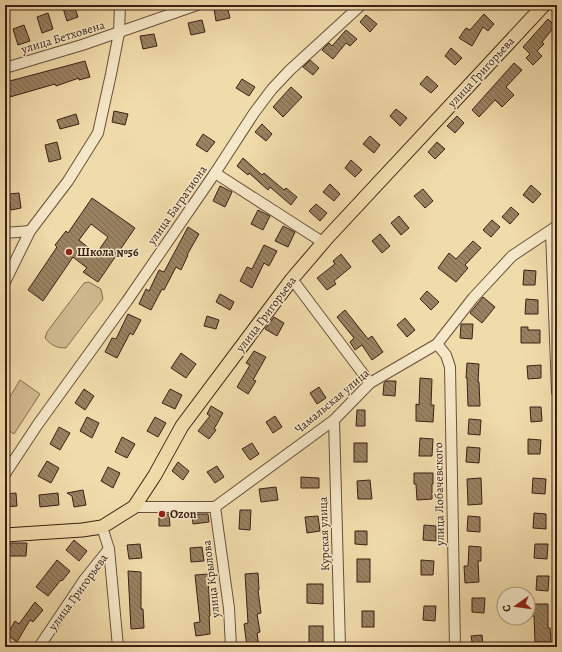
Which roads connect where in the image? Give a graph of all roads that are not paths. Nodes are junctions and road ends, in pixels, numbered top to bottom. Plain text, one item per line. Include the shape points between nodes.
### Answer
1 (120, 5) edge
2 (197, 5) edge
3 (362, 5) edge
4 (544, 5) edge
5 (119, 33) junction
6 (5, 68) edge
7 (215, 172) junction
8 (554, 228) edge
9 (30, 231) junction
10 (5, 233) edge
11 (324, 243) junction
12 (292, 279) junction
13 (5, 282) edge
14 (437, 344) junction
15 (370, 384) junction
16 (557, 392) edge
17 (334, 420) junction
18 (5, 474) edge
19 (134, 507) junction
20 (215, 507) junction
21 (102, 527) junction
22 (5, 534) edge
23 (109, 549) junction
24 (39, 647) edge
25 (118, 647) edge
26 (231, 647) edge
27 (340, 647) edge
28 (455, 647) edge

1 - 5 street
2 - 5 street, улица Бетховена
3 - 7 street, улица Багратиона via 272,89
4 - 11 main road, улица Григорьева
5 - 6 street, улица Бетховена
5 - 9 street via 98,133 68,181
7 - 11 street
7 - 18 street, улица Багратиона
8 - 14 street, Чамальская улица via 512,256 473,298
8 - 16 street
9 - 10 street
9 - 13 street
11 - 12 main road, улица Григорьева
12 - 15 street
12 - 19 main road, улица Григорьева via 182,426
14 - 15 street, Чамальская улица
14 - 28 street, улица Лобачевского via 446,355 450,368
15 - 17 street, Чамальская улица
17 - 20 street, Чамальская улица
17 - 27 street, Курская улица
19 - 20 street
19 - 21 main road, улица Григорьева
20 - 26 street, улица Крылова via 229,608
21 - 22 main road
21 - 23 street, улица Григорьева
23 - 24 street, улица Григорьева via 84,580
23 - 25 street

